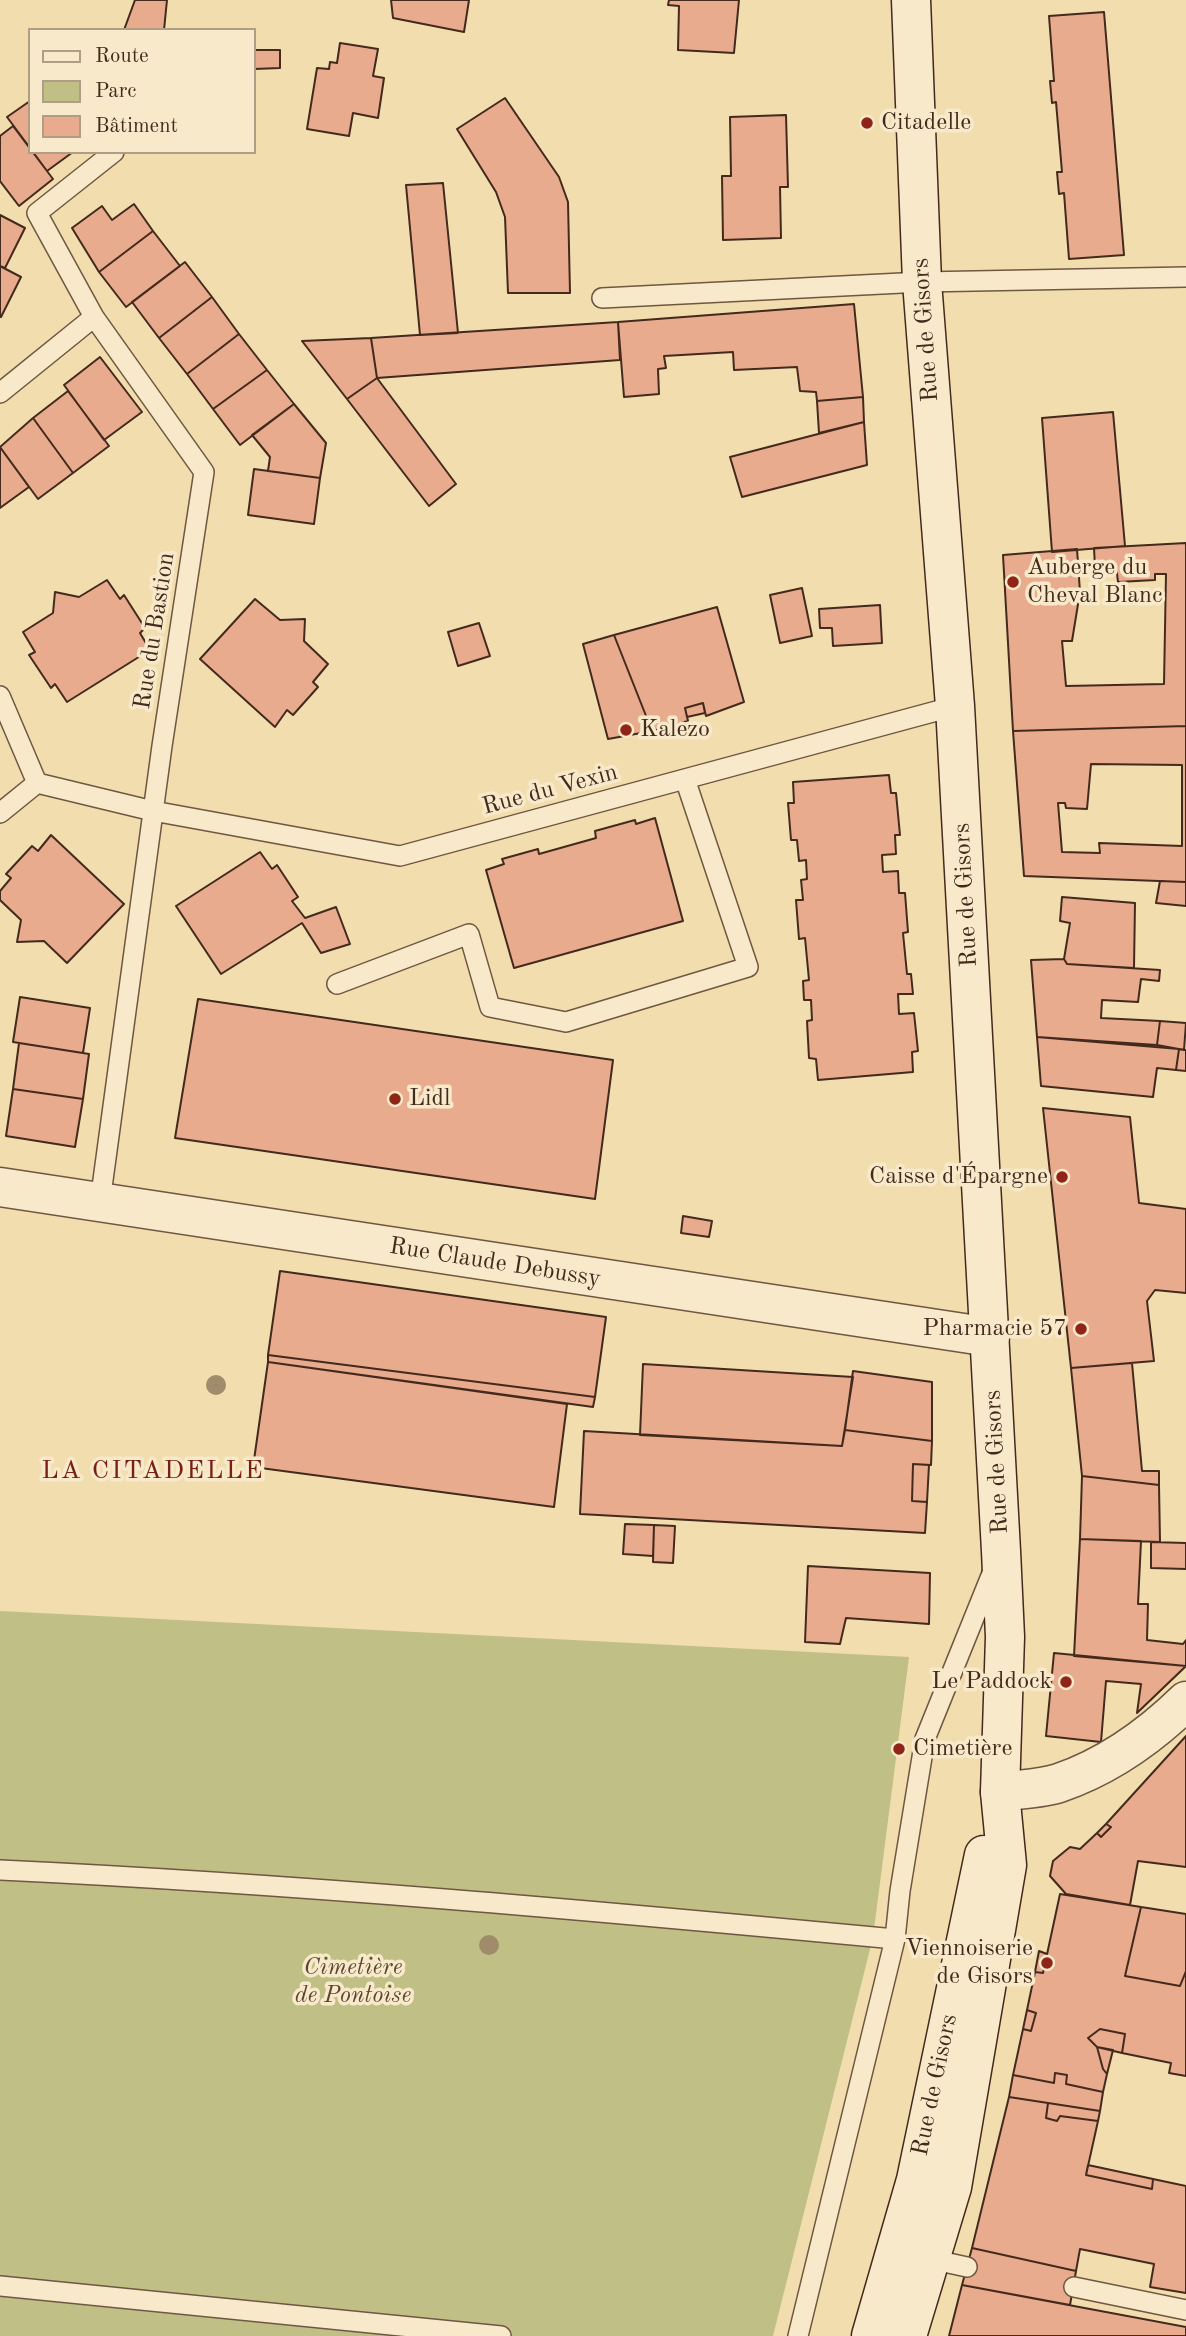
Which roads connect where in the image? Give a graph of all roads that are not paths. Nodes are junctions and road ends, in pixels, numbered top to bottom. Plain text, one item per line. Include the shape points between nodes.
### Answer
1 (915, 1) edge
2 (111, 154) edge
3 (1186, 277) edge
4 (922, 282) junction
5 (602, 298) dead end
6 (94, 317) junction
7 (0, 393) edge
8 (0, 695) edge
9 (955, 706) junction
10 (685, 779) junction
11 (37, 783) junction
12 (153, 811) junction
13 (0, 813) edge
14 (337, 984) dead end
15 (0, 1187) edge
16 (100, 1202) junction
17 (990, 1337) junction
18 (1002, 1551) junction
19 (1186, 1701) edge
20 (1000, 1792) junction
21 (0, 1870) edge
22 (895, 1939) junction
23 (930, 2259) junction
24 (967, 2267) dead end
25 (0, 2286) edge
26 (1074, 2287) dead end
27 (1186, 2310) edge
28 (501, 2336) edge
29 (798, 2336) edge
30 (871, 2336) edge
31 (907, 2336) edge

1 - 4 main road, Rue de Gisors
2 - 6 lane, Rue du Bastion via 37,213
3 - 4 lane
4 - 5 lane
4 - 9 main road, Rue de Gisors
6 - 7 lane
6 - 12 lane, Rue du Bastion via 204,472
8 - 11 lane
9 - 10 lane, Rue du Vexin
9 - 17 main road, Rue de Gisors
10 - 12 lane, Rue du Vexin via 400,856
10 - 14 lane via 748,967 566,1022 489,1007 469,934
11 - 12 lane, Rue du Vexin
11 - 13 lane
12 - 16 lane, Rue du Bastion
15 - 16 main road, Rue Claude Debussy
16 - 17 main road, Rue Claude Debussy
17 - 18 main road, Rue de Gisors
18 - 20 main road, Rue de Gisors via 1005,1637
18 - 22 lane via 925,1739
19 - 20 main road via 1118,1758 1057,1784
20 - 23 main road, Rue de Gisors via 1007,1865 952,2187
20 - 30 main road, Rue de Gisors via 916,2180
21 - 22 lane via 380,1894
22 - 29 lane
23 - 24 lane
23 - 31 main road, Rue de Gisors
25 - 28 lane
26 - 27 lane

